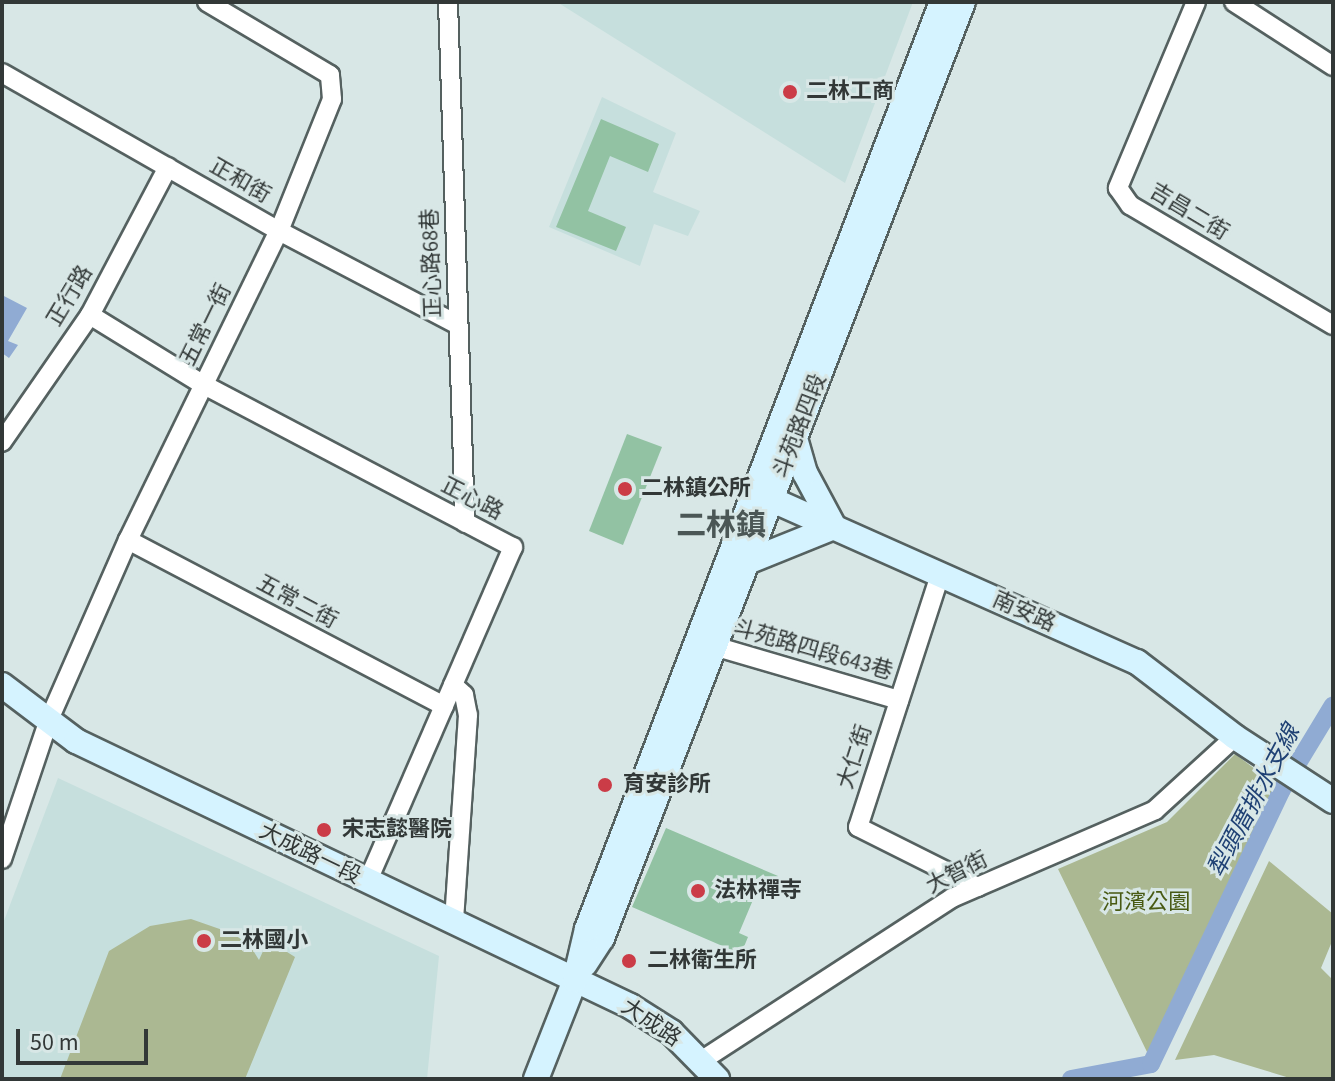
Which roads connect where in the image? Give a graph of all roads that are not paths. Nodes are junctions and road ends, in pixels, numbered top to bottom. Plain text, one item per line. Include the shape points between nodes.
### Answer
1 (207, 2) edge
2 (448, 2) edge
3 (942, 2) edge
4 (963, 2) edge
5 (1196, 2) edge
6 (1234, 2) edge
7 (1330, 58) edge
8 (2, 73) edge
9 (168, 167) junction
10 (279, 231) junction
11 (90, 315) junction
12 (458, 325) junction
13 (1333, 325) edge
14 (204, 385) junction
15 (795, 439) junction
16 (2, 442) edge
17 (763, 495) junction
18 (465, 523) junction
19 (834, 527) junction
20 (128, 540) junction
21 (747, 562) junction
22 (940, 575) junction
23 (714, 646) junction
24 (2, 685) edge
25 (453, 685) junction
26 (899, 700) junction
27 (444, 706) junction
28 (48, 722) junction
29 (1235, 737) junction
30 (1333, 801) edge
31 (2, 859) edge
32 (367, 882) junction
33 (978, 887) junction
34 (454, 923) junction
35 (575, 980) junction
36 (709, 1070) edge
37 (536, 1079) edge

1 - 10 street, 五常一街 via 330,75 332,99
2 - 12 street, 正心路68巷
3 - 17 main road, 斗苑路四段
4 - 15 main road, 斗苑路四段
5 - 13 street, 吉昌二街 via 1118,188 1130,205
6 - 7 street
8 - 9 street, 正和街
9 - 10 street, 正和街
9 - 11 street, 正行路
10 - 12 street, 正和街
10 - 14 street, 五常一街
11 - 14 street, 正心路
11 - 16 street, 正行路
12 - 18 street, 正心路68巷
14 - 18 street, 正心路
14 - 20 street, 五常一街
15 - 17 main road, 斗苑路四段
15 - 19 main road via 805,473
17 - 19 main road, 南安路
17 - 21 main road, 斗苑路四段
17 - 35 main road, 斗苑路四段 via 587,929
18 - 25 street, 正心路 via 513,547
19 - 21 main road
19 - 22 main road, 南安路
20 - 27 street, 五常二街
20 - 28 street, 五常一街
21 - 23 main road, 斗苑路四段
22 - 26 street, 大仁街
22 - 29 main road, 南安路 via 1137,662
23 - 26 street, 斗苑路四段643巷
23 - 35 main road, 斗苑路四段 via 602,938
24 - 28 main road, 大成路一段
25 - 27 street, 正心路
25 - 34 street via 464,695 468,715
26 - 33 street, 大仁街 via 858,827
27 - 32 street, 正心路
28 - 31 street, 五常一街
28 - 32 main road, 大成路一段 via 76,741
29 - 30 main road, 南安路
29 - 33 street, 大智街 via 1155,810
32 - 34 main road, 大成路一段
33 - 36 street, 大智街 via 952,898
34 - 35 main road, 大成路一段
35 - 36 main road, 大成路 via 671,1032
35 - 37 main road, 斗苑路四段

